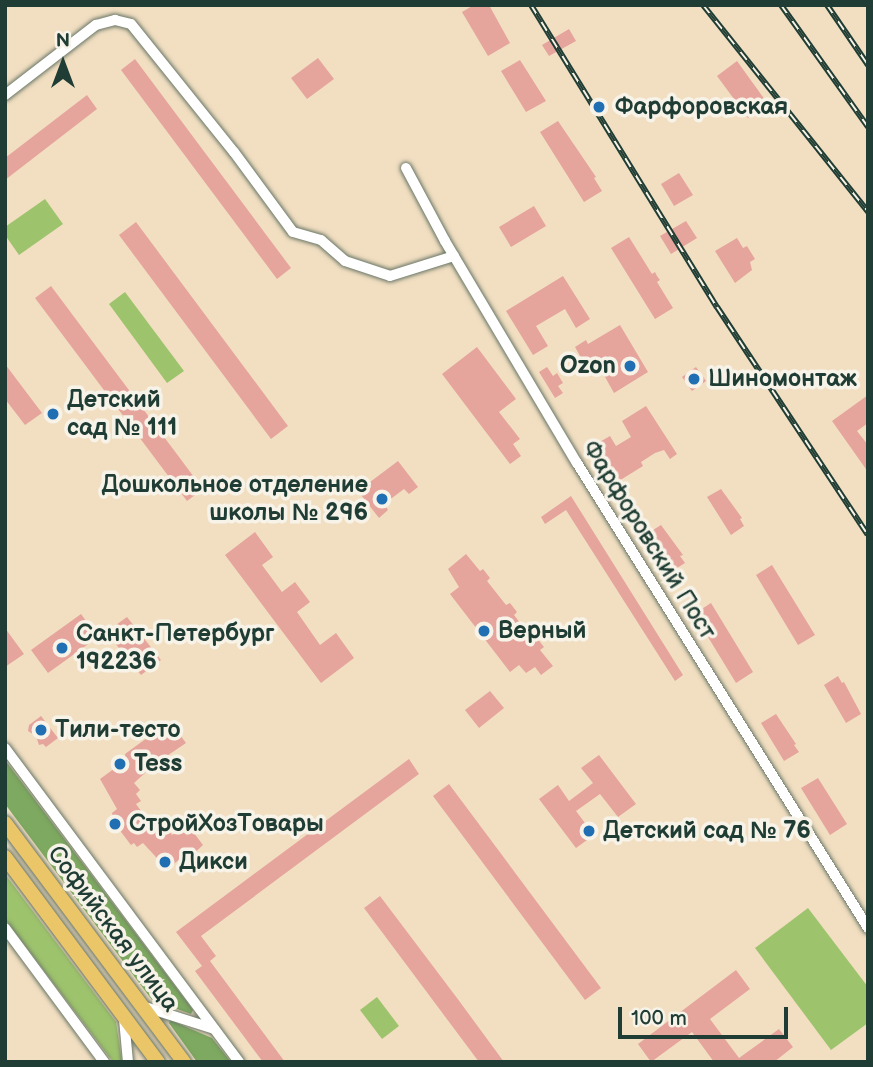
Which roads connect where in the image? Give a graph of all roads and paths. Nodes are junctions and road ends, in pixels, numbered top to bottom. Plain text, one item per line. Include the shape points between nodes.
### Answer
1 (5, 95) edge
2 (406, 168) dead end
3 (454, 256) junction
4 (5, 748) edge
5 (5, 823) edge
6 (5, 857) edge
7 (77, 919) junction
8 (5, 928) edge
9 (868, 928) edge
10 (60, 931) junction
11 (142, 1006) junction
12 (123, 1015) junction
13 (214, 1029) junction
14 (104, 1062) edge
15 (128, 1062) edge
16 (158, 1062) edge
17 (184, 1062) edge
18 (239, 1062) edge

1 - 3 street via 96,25 115,20 131,24 293,232 321,240 345,261 390,276
2 - 3 street, Фарфоровский Пост
3 - 9 street, Фарфоровский Пост via 675,623
4 - 13 street
5 - 7 main road, Софийская улица
6 - 10 main road, Софийская улица
7 - 10 main road
7 - 11 main road, Софийская улица
8 - 14 street
10 - 12 main road, Софийская улица
11 - 13 street
11 - 17 main road, Софийская улица
12 - 15 street
12 - 16 main road, Софийская улица
13 - 18 street

